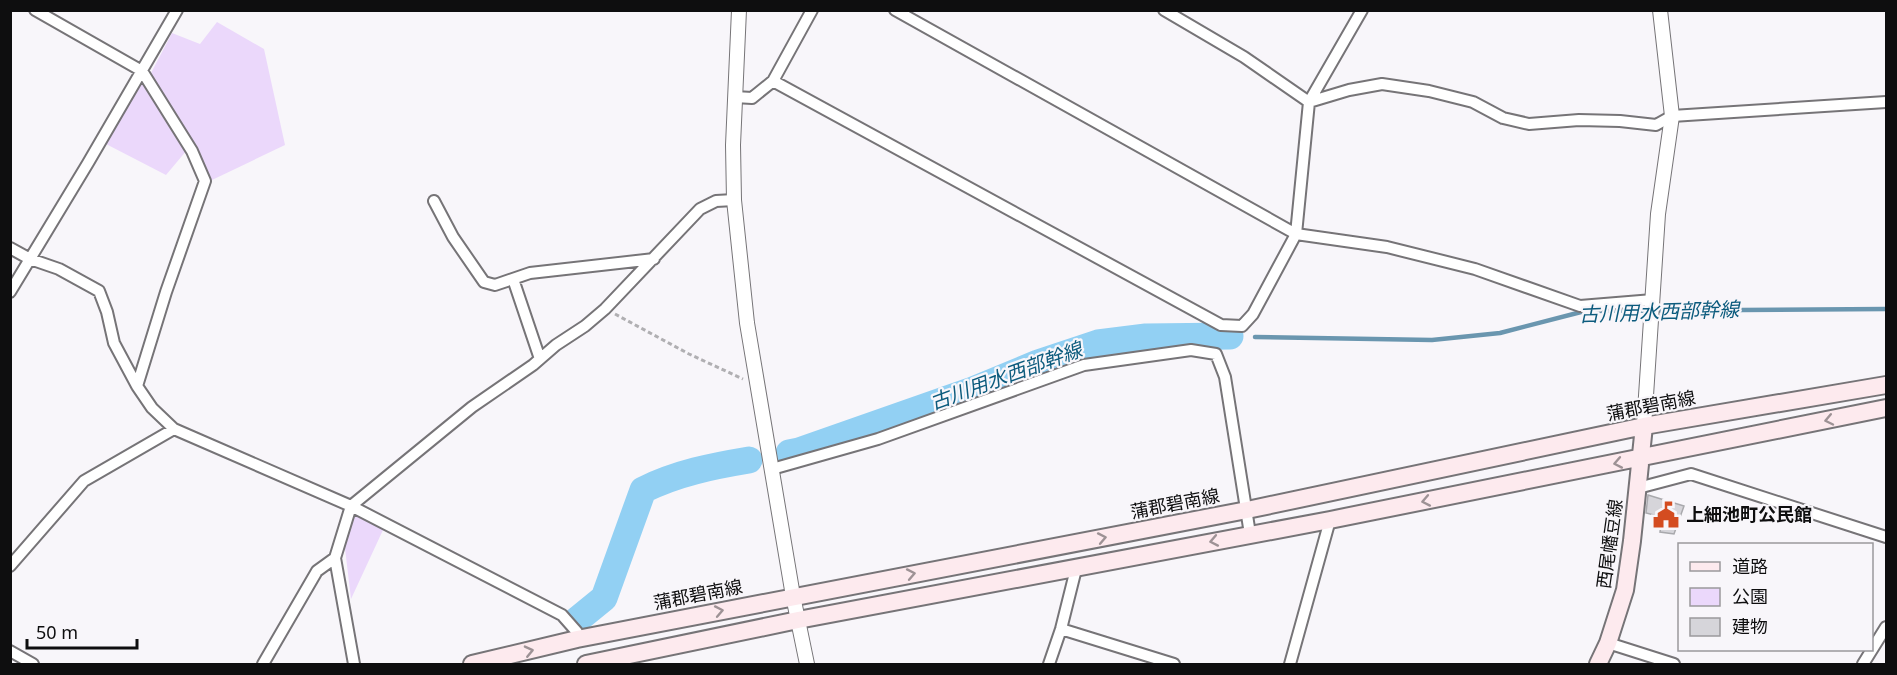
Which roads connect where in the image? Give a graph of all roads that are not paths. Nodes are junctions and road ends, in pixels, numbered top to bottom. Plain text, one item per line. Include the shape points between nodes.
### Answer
1 (35, 10) edge
2 (177, 10) edge
3 (739, 10) edge
4 (812, 10) edge
5 (895, 10) edge
6 (1164, 10) edge
7 (1362, 10) edge
8 (1660, 10) edge
9 (142, 71) junction
10 (773, 81) junction
11 (735, 97) junction
12 (1309, 102) junction
13 (1887, 102) edge
14 (1672, 116) junction
15 (734, 200) junction
16 (434, 201) dead end
17 (1296, 234) junction
18 (10, 248) edge
19 (30, 259) junction
20 (654, 259) junction
21 (513, 279) junction
22 (10, 292) edge
23 (1653, 301) junction
24 (540, 359) junction
25 (1887, 385) edge
26 (137, 386) junction
27 (1887, 408) edge
28 (1644, 426) junction
29 (174, 429) junction
30 (1641, 459) junction
31 (772, 470) junction
32 (1638, 488) junction
33 (351, 507) junction
34 (1247, 510) junction
35 (1330, 520) junction
36 (1250, 534) junction
37 (1887, 537) edge
38 (334, 558) junction
39 (10, 566) edge
40 (1076, 569) junction
41 (793, 596) junction
42 (798, 620) junction
43 (1887, 627) edge
44 (1061, 629) junction
45 (578, 639) junction
46 (1608, 643) junction
47 (1873, 649) edge
48 (10, 651) edge
49 (1871, 651) edge
50 (33, 664) edge
51 (264, 664) edge
52 (354, 664) edge
53 (472, 664) edge
54 (586, 664) edge
55 (807, 664) edge
56 (1049, 664) edge
57 (1174, 664) edge
58 (1290, 664) edge
59 (1598, 664) edge
60 (1674, 664) edge
61 (1863, 664) edge

1 - 9 street
2 - 9 street
3 - 11 street
4 - 10 street
5 - 17 street
6 - 12 street via 1244,57
7 - 12 street
8 - 14 street
9 - 19 street
9 - 26 street via 192,152 205,181
10 - 11 street via 752,98
10 - 17 street via 1221,325 1242,326 1253,314
11 - 15 street
12 - 14 street via 1382,84 1473,102 1503,118 1529,124 1579,120 1656,125
12 - 17 street
13 - 14 street
14 - 23 street via 1658,214
15 - 20 street via 716,201 700,209
15 - 31 street via 747,323
16 - 21 street via 484,282 495,285
17 - 23 street via 1387,247 1453,263 1580,306
18 - 19 street
19 - 22 street
19 - 26 street via 99,291 114,343
20 - 21 street via 530,273
20 - 24 street via 605,309
21 - 24 street
23 - 28 street
24 - 33 street via 472,407
25 - 28 main road, 蒲郡碧南線
26 - 29 street
27 -> 30 main road
28 - 30 main road, 西尾幡豆線
28 - 34 main road, 蒲郡碧南線
29 - 33 street
29 - 39 street via 84,481
30 - 32 main road, 西尾幡豆線
30 -> 35 main road
31 - 34 street via 878,439 1084,365 1191,350 1216,354 1225,377
31 - 41 street
32 - 37 street via 1691,474
32 - 46 main road, 西尾幡豆線 via 1625,590
33 - 38 street
33 - 45 street via 562,615 578,632
34 - 36 street
41 -> 34 main road, 蒲郡碧南線
35 - 36 main road
35 - 58 street
36 -> 40 main road
38 - 51 street via 317,571
38 - 52 street
40 - 42 main road
40 - 44 street
41 - 42 street
45 -> 41 main road, 蒲郡碧南線
42 - 54 main road
42 - 55 street
43 - 47 street
44 - 56 street
44 - 57 street
53 -> 45 main road, 蒲郡碧南線
46 - 59 main road, 西尾幡豆線
46 - 60 street
48 - 50 street
49 - 61 street

